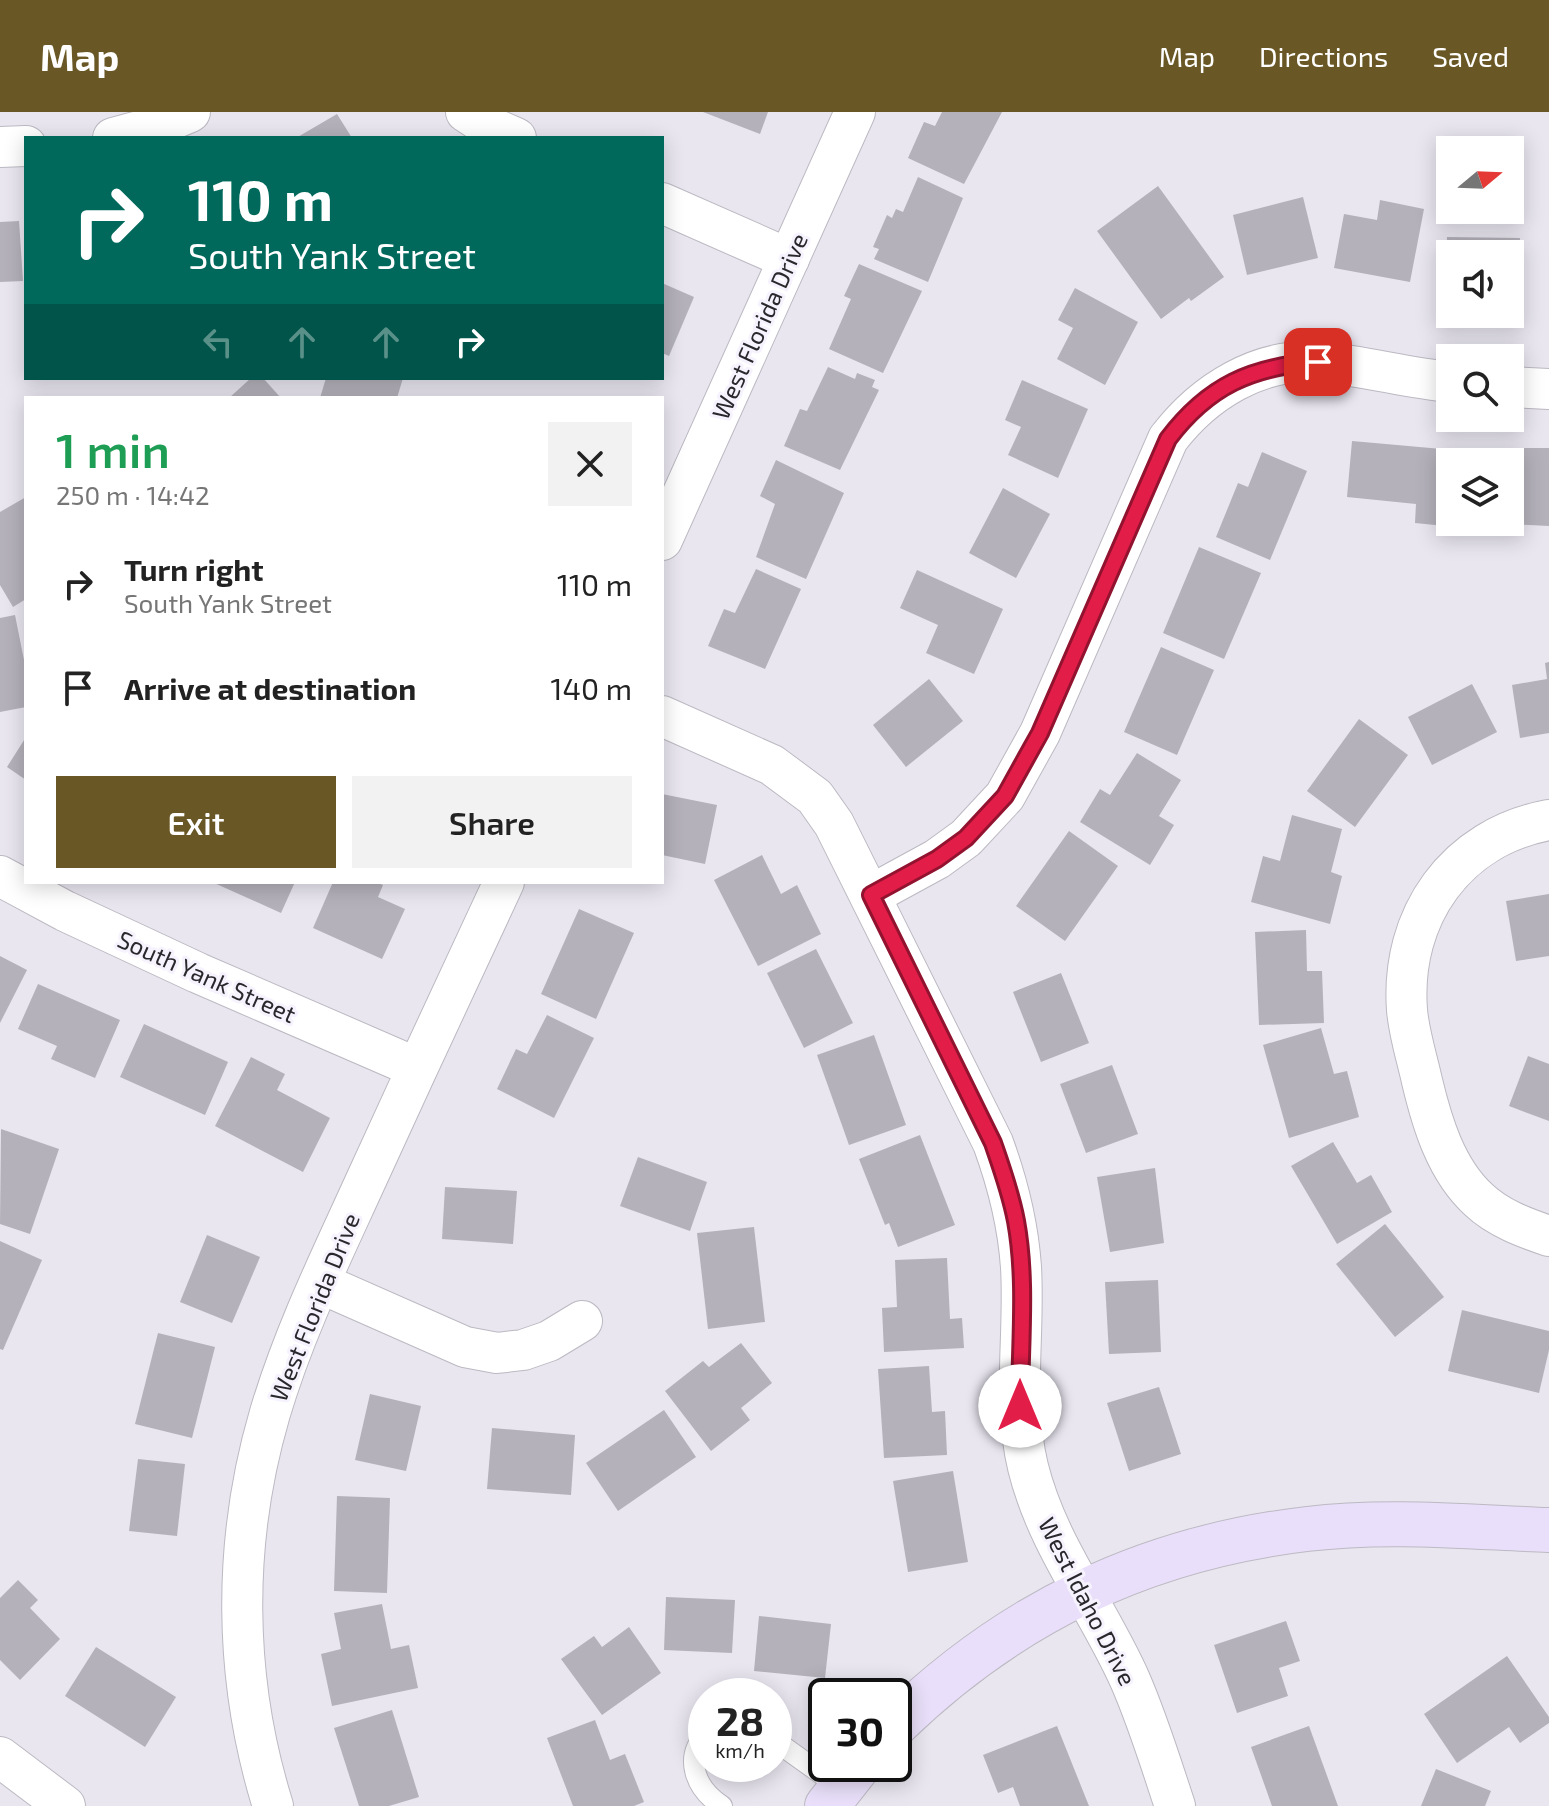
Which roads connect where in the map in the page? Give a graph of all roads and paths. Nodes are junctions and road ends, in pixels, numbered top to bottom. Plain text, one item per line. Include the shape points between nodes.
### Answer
1 (190, 112) edge
2 (466, 112) edge
3 (855, 112) edge
4 (120, 136) edge
5 (512, 136) edge
6 (24, 146) edge
7 (0, 147) edge
8 (664, 204) edge
9 (789, 259) junction
10 (1436, 380) edge
11 (1524, 388) edge
12 (1549, 389) edge
13 (664, 536) edge
14 (664, 717) edge
15 (1549, 820) edge
16 (0, 876) edge
17 (503, 884) edge
18 (871, 895) junction
19 (417, 1068) junction
20 (1549, 1236) edge
21 (320, 1283) junction
22 (582, 1321) dead end
23 (1549, 1530) edge
24 (1084, 1592) junction
25 (912, 1709) edge
26 (792, 1752) edge
27 (0, 1757) edge
28 (698, 1782) edge
29 (843, 1786) edge
30 (65, 1806) edge
31 (273, 1806) edge
32 (722, 1806) edge
33 (1175, 1806) edge

1 - 4 street
2 - 5 street
3 - 9 street, West Florida Drive
6 - 7 street
8 - 9 street
9 - 13 street, West Florida Drive
10 - 18 street via 1318,362 1292,364 1246,375 1204,399 1168,439 1040,733 1005,796 966,838
11 - 12 street
14 - 18 street, West Idaho Drive via 772,765 815,797
15 - 20 street via 1508,831 1456,866 1420,917 1407,983 1414,1045 1446,1156 1479,1201
16 - 19 street, South Yank Street via 198,973
17 - 19 street, West Florida Drive
18 - 24 street, West Idaho Drive via 993,1143 1008,1184 1021,1268 1020,1406 1028,1467 1060,1554
19 - 21 street, West Florida Drive
21 - 22 street via 465,1347 497,1353 549,1341
21 - 31 street, West Florida Drive via 270,1414 245,1534 245,1683
23 - 24 street via 1309,1528 1180,1554
24 - 25 street via 983,1649
24 - 33 street, West Idaho Drive via 1130,1680
26 - 29 lane
27 - 30 street
28 - 32 lane

